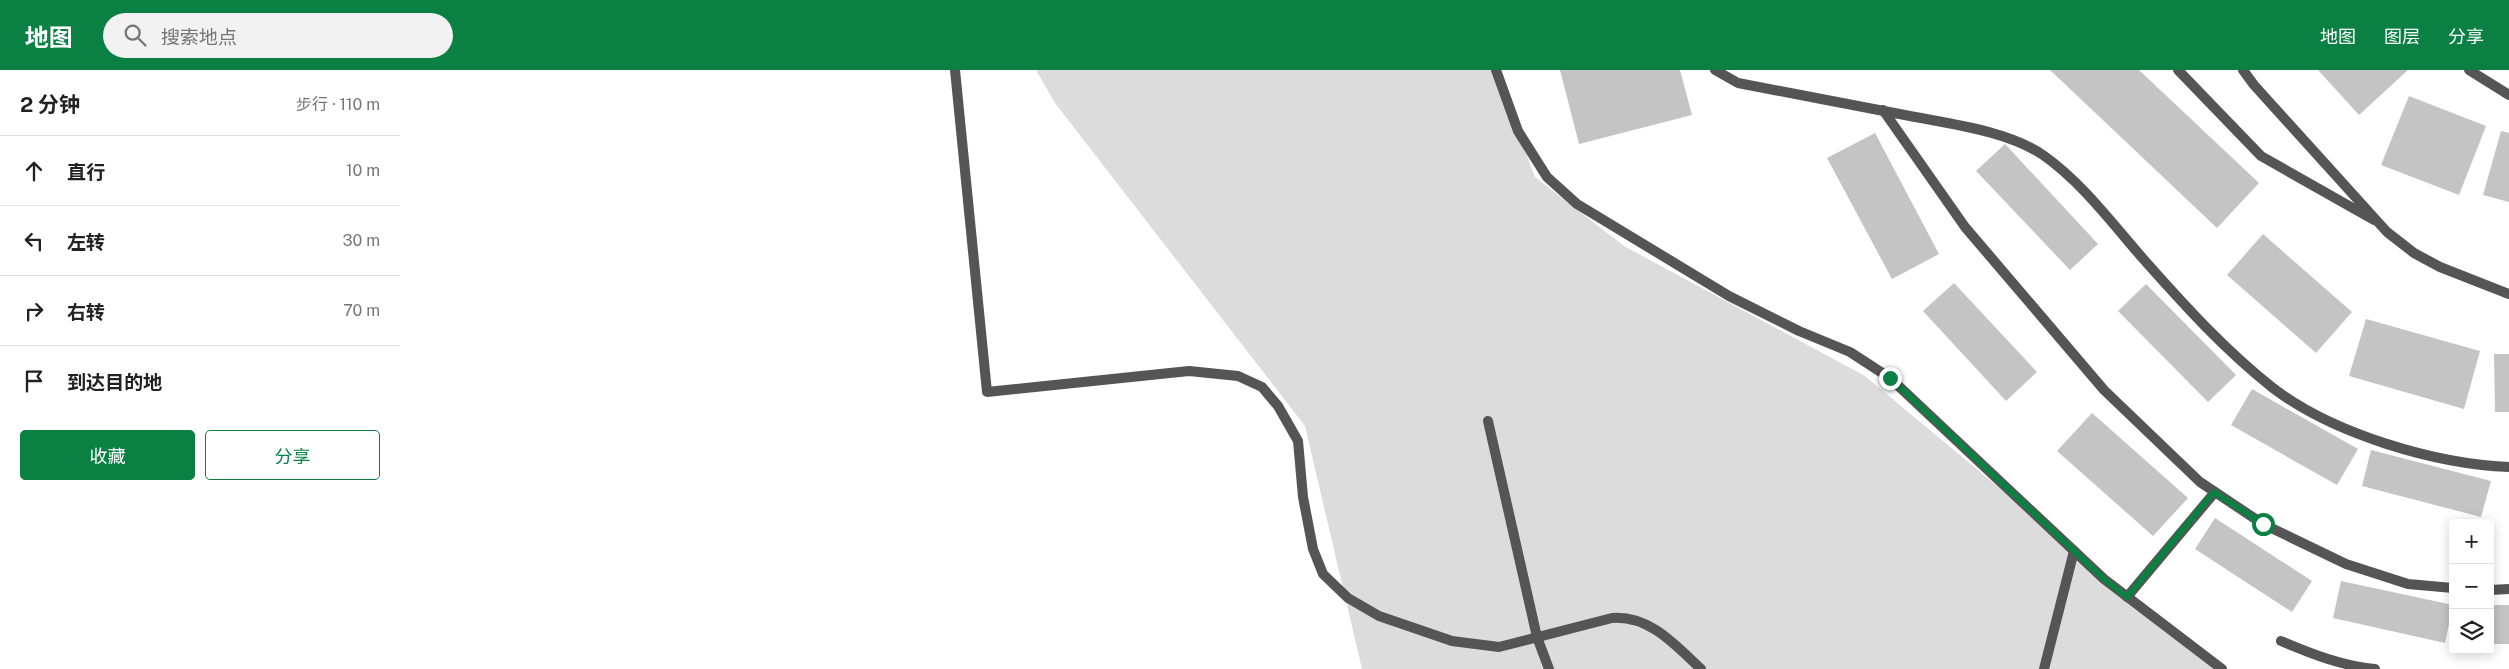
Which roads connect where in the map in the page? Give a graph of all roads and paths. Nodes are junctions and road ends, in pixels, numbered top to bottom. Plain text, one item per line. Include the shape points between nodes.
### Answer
1 (955, 70) edge
2 (1496, 70) edge
3 (1715, 70) edge
4 (2178, 70) edge
5 (2243, 70) edge
6 (2469, 70) edge
7 (2509, 95) edge
8 (1883, 110) junction
9 (2378, 222) junction
10 (2509, 294) edge
11 (1488, 421) dead end
12 (2509, 467) edge
13 (2214, 492) junction
14 (2074, 551) junction
15 (2449, 588) edge
16 (2509, 589) edge
17 (2494, 590) edge
18 (2127, 597) junction
19 (1537, 637) junction
20 (2281, 641) dead end
21 (1549, 669) edge
22 (1702, 669) edge
23 (2044, 669) edge
24 (2222, 669) edge
25 (2376, 669) edge

1 - 19 street via 987,392 1189,371 1238,376 1262,387 1278,406 1298,441 1302,497 1313,548 1323,574 1332,586 1379,616 1452,641 1499,647
2 - 14 street via 1518,131 1547,177 1576,204 1729,296 1872,365 1890,378
3 - 8 street via 1738,83
4 - 9 street via 2261,156
5 - 9 street
6 - 7 street
8 - 12 street via 2007,138 2042,155 2078,185 2230,352 2307,410 2393,447 2434,458
8 - 13 street via 1965,227 2104,390
9 - 10 street via 2414,253 2440,267
11 - 19 street
13 - 15 street via 2263,524 2346,564 2408,584
13 - 18 street
14 - 18 street
14 - 23 street
16 - 17 street
18 - 24 street
19 - 21 street
19 - 22 street via 1625,617 1660,631
20 - 25 street via 2322,658

